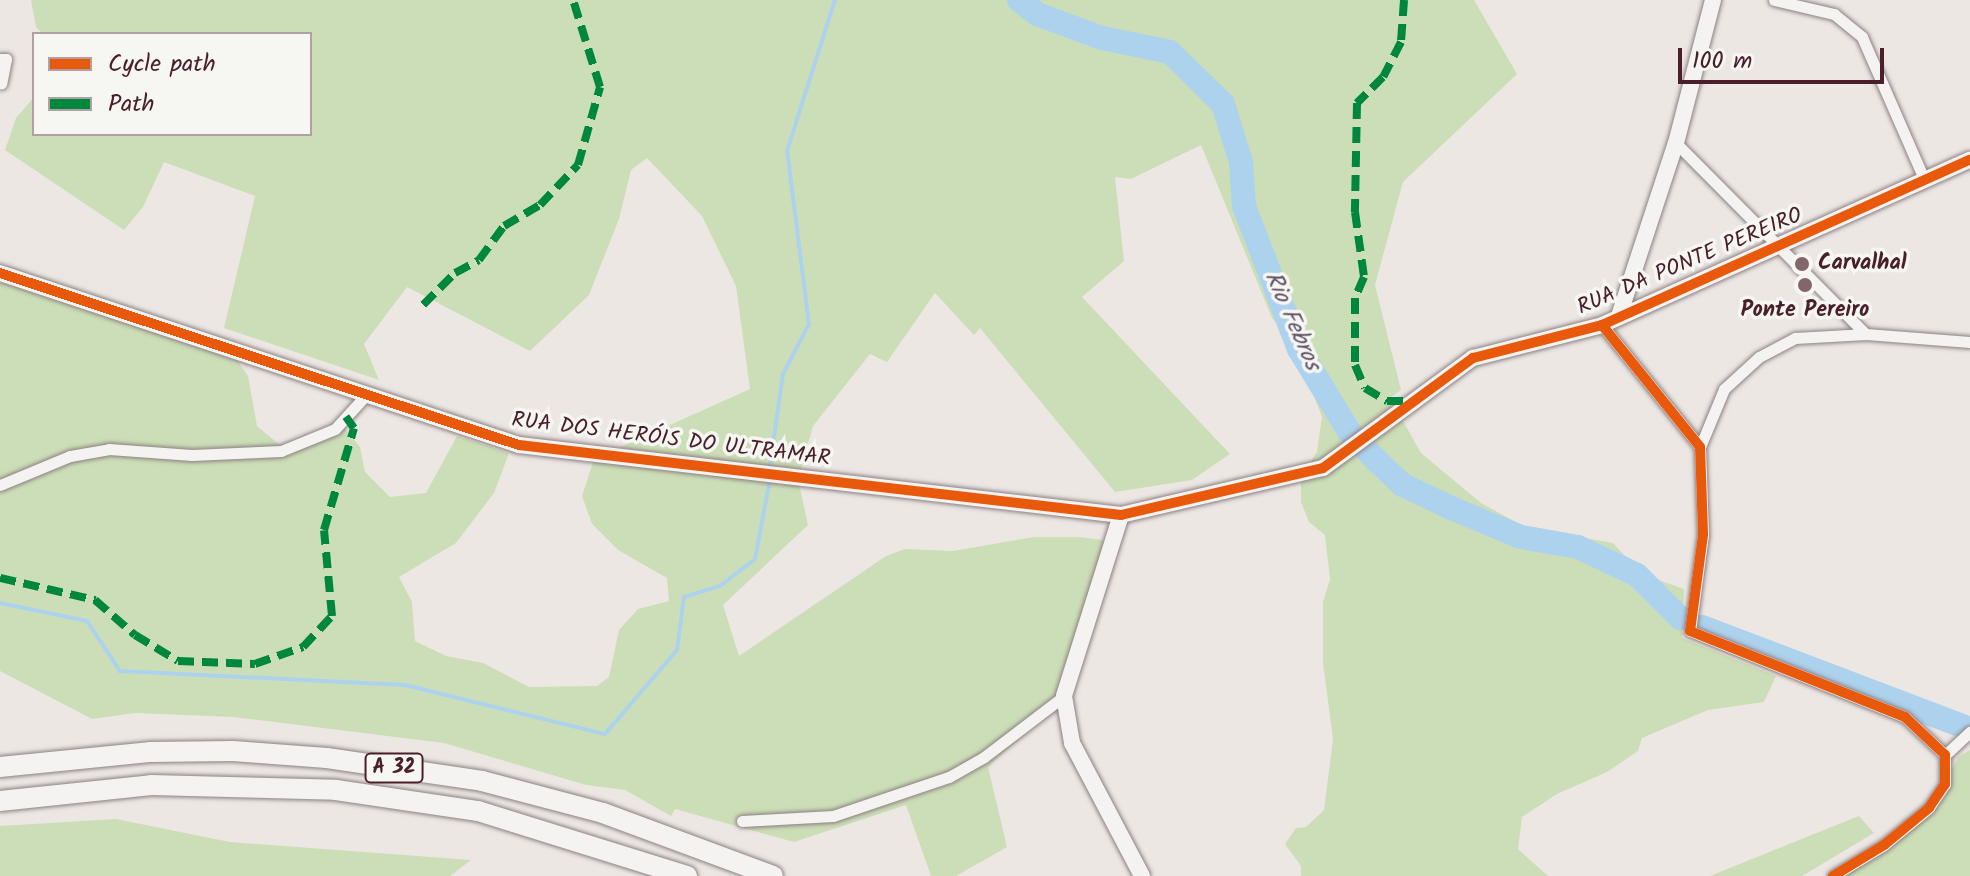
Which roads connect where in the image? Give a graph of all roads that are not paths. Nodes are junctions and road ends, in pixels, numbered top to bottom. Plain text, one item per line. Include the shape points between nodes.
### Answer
1 (1713, 0) edge
2 (1774, 0) edge
3 (0, 59) edge
4 (1, 84) edge
5 (1676, 143) junction
6 (1970, 160) edge
7 (1925, 181) junction
8 (1778, 248) junction
9 (0, 273) edge
10 (1619, 316) junction
11 (1602, 325) junction
12 (1866, 334) junction
13 (1970, 342) edge
14 (367, 394) junction
15 (1700, 447) junction
16 (0, 485) edge
17 (1121, 515) junction
18 (1064, 696) junction
19 (1969, 733) edge
20 (1945, 755) junction
21 (0, 767) edge
22 (0, 801) edge
23 (742, 821) dead end
24 (687, 876) edge
25 (773, 876) edge
26 (1142, 876) edge
27 (1833, 876) edge

1 - 5 street
2 - 7 street via 1834,14 1862,37
3 - 4 street via 6,59
5 - 8 street
5 - 10 street
6 - 7 street, RUA DA PONTE PEREIRO
7 - 8 street, RUA DA PONTE PEREIRO
8 - 10 street, RUA DA PONTE PEREIRO
8 - 12 street
9 - 14 street, RUA DOS HERÓIS DO ULTRAMAR
10 - 11 street, RUA DA PONTE PEREIRO
11 - 15 street
11 - 17 street, RUA DA PONTE PEREIRO via 1465,361 1359,443 1313,471
12 - 13 street
12 - 15 street via 1795,338 1759,357 1724,389
14 - 16 street via 335,429 281,451 192,455 109,449 70,456
14 - 17 street, RUA DOS HERÓIS DO ULTRAMAR via 519,445
15 - 20 street via 1703,535 1690,631 1905,717
17 - 18 street
18 - 23 street via 949,777 833,816
18 - 26 street via 1072,743
19 - 20 street
20 - 27 street via 1945,784 1929,808 1884,845
21 - 25 highway, A 32 via 151,752 327,758 482,781 573,805 693,842
22 - 24 highway, A 32 via 151,785 336,790 478,811

